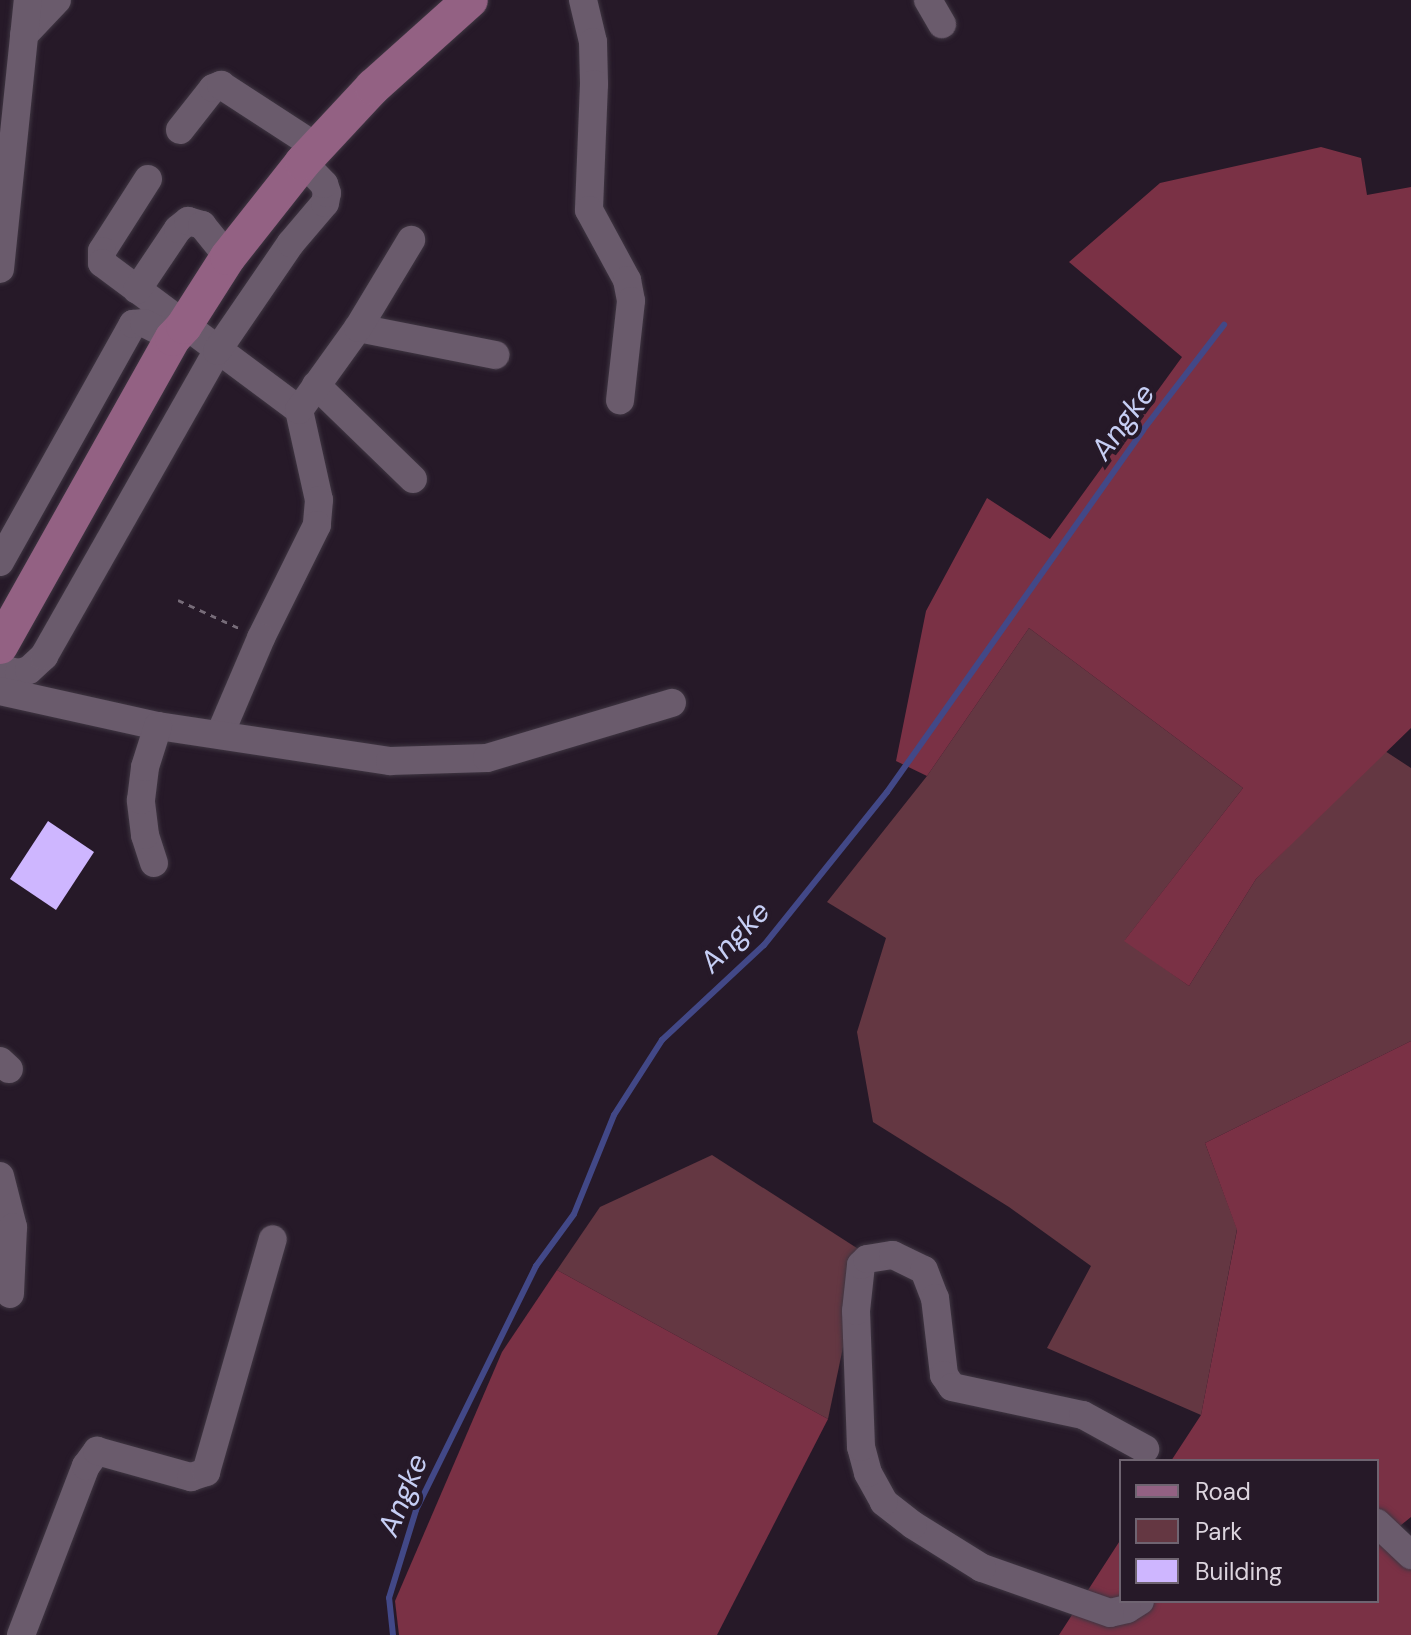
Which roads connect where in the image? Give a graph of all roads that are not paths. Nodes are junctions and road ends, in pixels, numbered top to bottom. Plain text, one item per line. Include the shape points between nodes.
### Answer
1 (28, 0) edge
2 (57, 0) edge
3 (470, 0) edge
4 (583, 0) edge
5 (928, 0) edge
6 (942, 24) dead end
7 (24, 35) junction
8 (180, 130) dead end
9 (311, 155) junction
10 (148, 179) dead end
11 (411, 240) dead end
12 (228, 257) junction
13 (0, 269) edge
14 (137, 290) junction
15 (358, 328) junction
16 (178, 332) junction
17 (217, 351) junction
18 (495, 355) dead end
19 (316, 385) junction
20 (620, 400) dead end
21 (299, 410) junction
22 (413, 479) dead end
23 (0, 562) edge
24 (0, 646) edge
25 (0, 669) edge
26 (0, 691) edge
27 (672, 703) dead end
28 (158, 726) junction
29 (220, 734) junction
30 (154, 863) dead end
31 (0, 1176) edge
32 (273, 1239) dead end
33 (10, 1294) dead end
34 (1145, 1449) dead end
35 (1379, 1525) edge
36 (1411, 1555) edge
37 (1137, 1603) edge
38 (21, 1635) edge

1 - 7 street
2 - 7 street
3 - 9 main road via 373,87
4 - 20 street via 593,56 589,210 627,280 631,301
5 - 6 street
7 - 13 street
8 - 9 street via 221,85
9 - 12 main road
9 - 17 street via 327,193 325,203
10 - 14 street via 102,251 102,263
11 - 15 street
12 - 14 street via 202,225 188,221
12 - 16 main road
14 - 16 street
15 - 18 street
15 - 19 street
16 - 17 street
16 - 23 street via 133,324
16 - 24 main road
17 - 21 street
17 - 25 street via 44,656 19,673
19 - 21 street
19 - 22 street
21 - 29 street via 320,512
26 - 28 street
27 - 29 street via 487,758 390,761
28 - 29 street
28 - 30 street via 141,800
31 - 33 street via 13,1227
32 - 38 street via 206,1472 191,1477 97,1451 86,1466
34 - 37 street via 1083,1415 952,1387 944,1375 935,1298 924,1270 893,1255 861,1265 856,1311 861,1447 884,1502 982,1568 1110,1613
35 - 36 street

